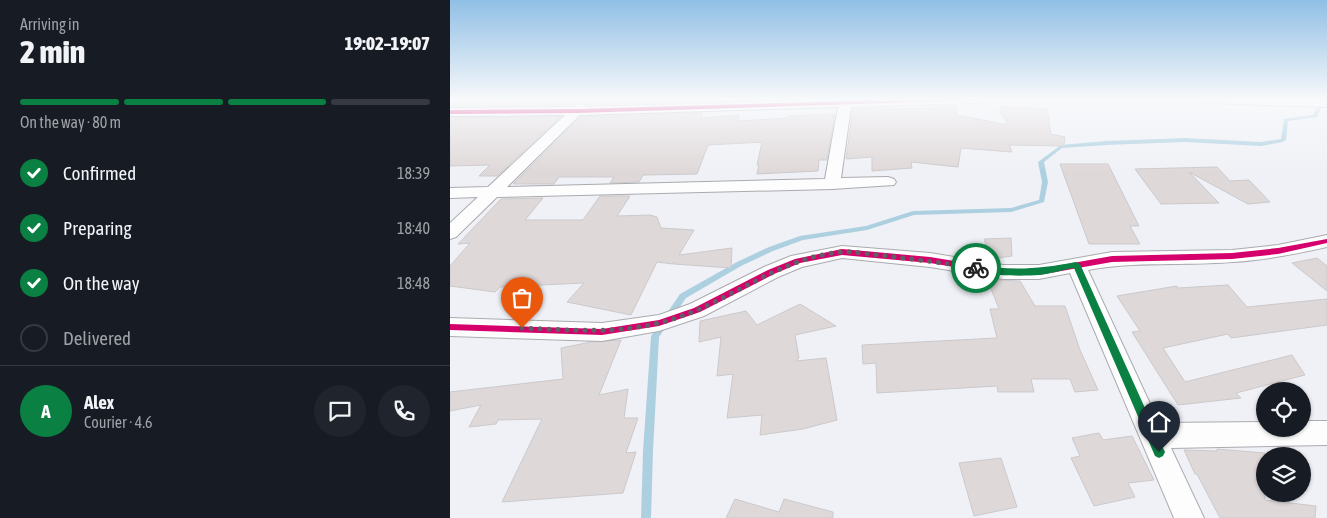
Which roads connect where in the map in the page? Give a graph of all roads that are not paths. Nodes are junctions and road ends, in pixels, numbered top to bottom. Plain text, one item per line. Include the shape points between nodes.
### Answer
1 (564, 123) edge
2 (842, 123) edge
3 (888, 182) dead end
4 (832, 184) junction
5 (450, 193) edge
6 (491, 193) junction
7 (450, 232) edge
8 (1327, 241) edge
9 (1076, 264) junction
10 (450, 326) edge
11 (1327, 433) edge
12 (1152, 436) junction
13 (1188, 518) edge

1 - 6 street
2 - 4 street
3 - 4 street
4 - 6 street
5 - 6 street
6 - 7 street
8 - 9 street via 1232,256 1112,259
9 - 10 street via 1039,272 1003,272 930,260 842,252 798,261 697,310 659,323 602,332
9 - 12 street
11 - 12 street
12 - 13 street

